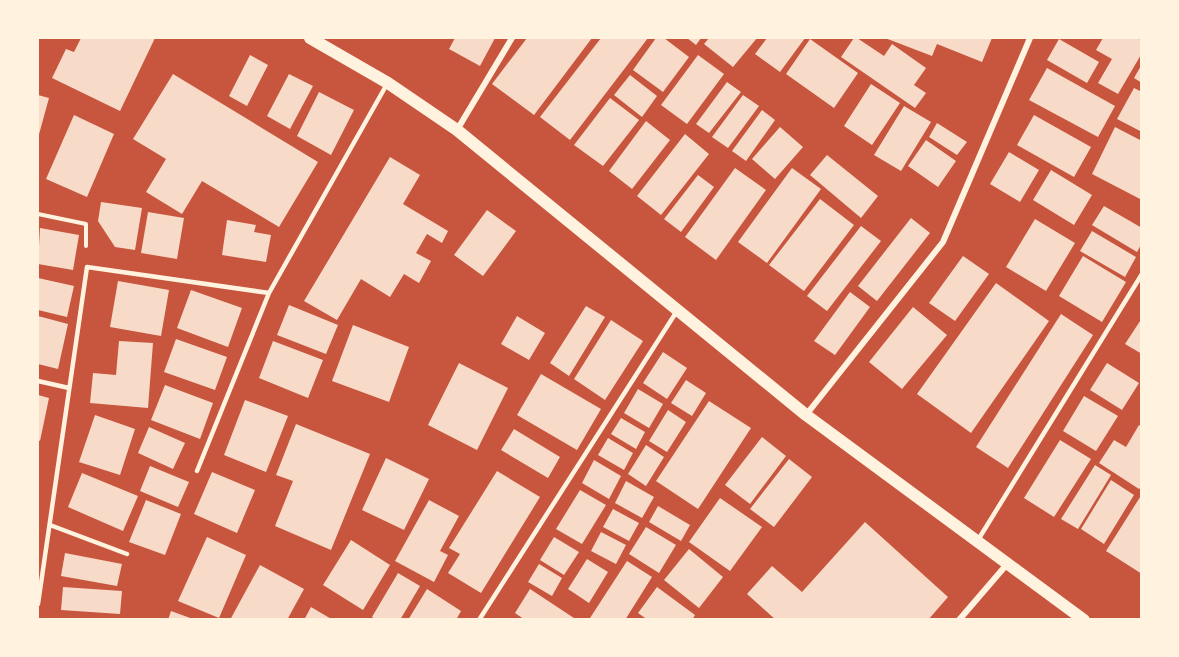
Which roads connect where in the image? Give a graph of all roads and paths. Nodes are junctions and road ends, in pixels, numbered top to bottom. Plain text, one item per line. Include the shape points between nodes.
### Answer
1 (310, 38) edge
2 (512, 38) edge
3 (1030, 38) edge
4 (388, 83) junction
5 (457, 130) junction
6 (38, 214) edge
7 (87, 267) junction
8 (1142, 274) edge
9 (269, 293) junction
10 (679, 309) junction
11 (38, 381) edge
12 (69, 388) junction
13 (806, 415) junction
14 (197, 471) dead end
15 (50, 525) junction
16 (978, 540) junction
17 (127, 554) dead end
18 (1009, 562) junction
19 (38, 604) edge
20 (479, 620) edge
21 (959, 620) edge
22 (1084, 620) edge

1 - 4 main road
2 - 5 street
3 - 13 street via 943,242
4 - 5 main road
4 - 9 lane
5 - 10 main road
6 - 7 path via 86,225
7 - 9 lane
7 - 12 lane
8 - 16 lane
9 - 14 lane
10 - 13 main road
10 - 20 lane
11 - 12 lane
12 - 15 lane
13 - 16 main road
15 - 17 lane
15 - 19 lane
16 - 18 main road
18 - 21 street
18 - 22 main road

